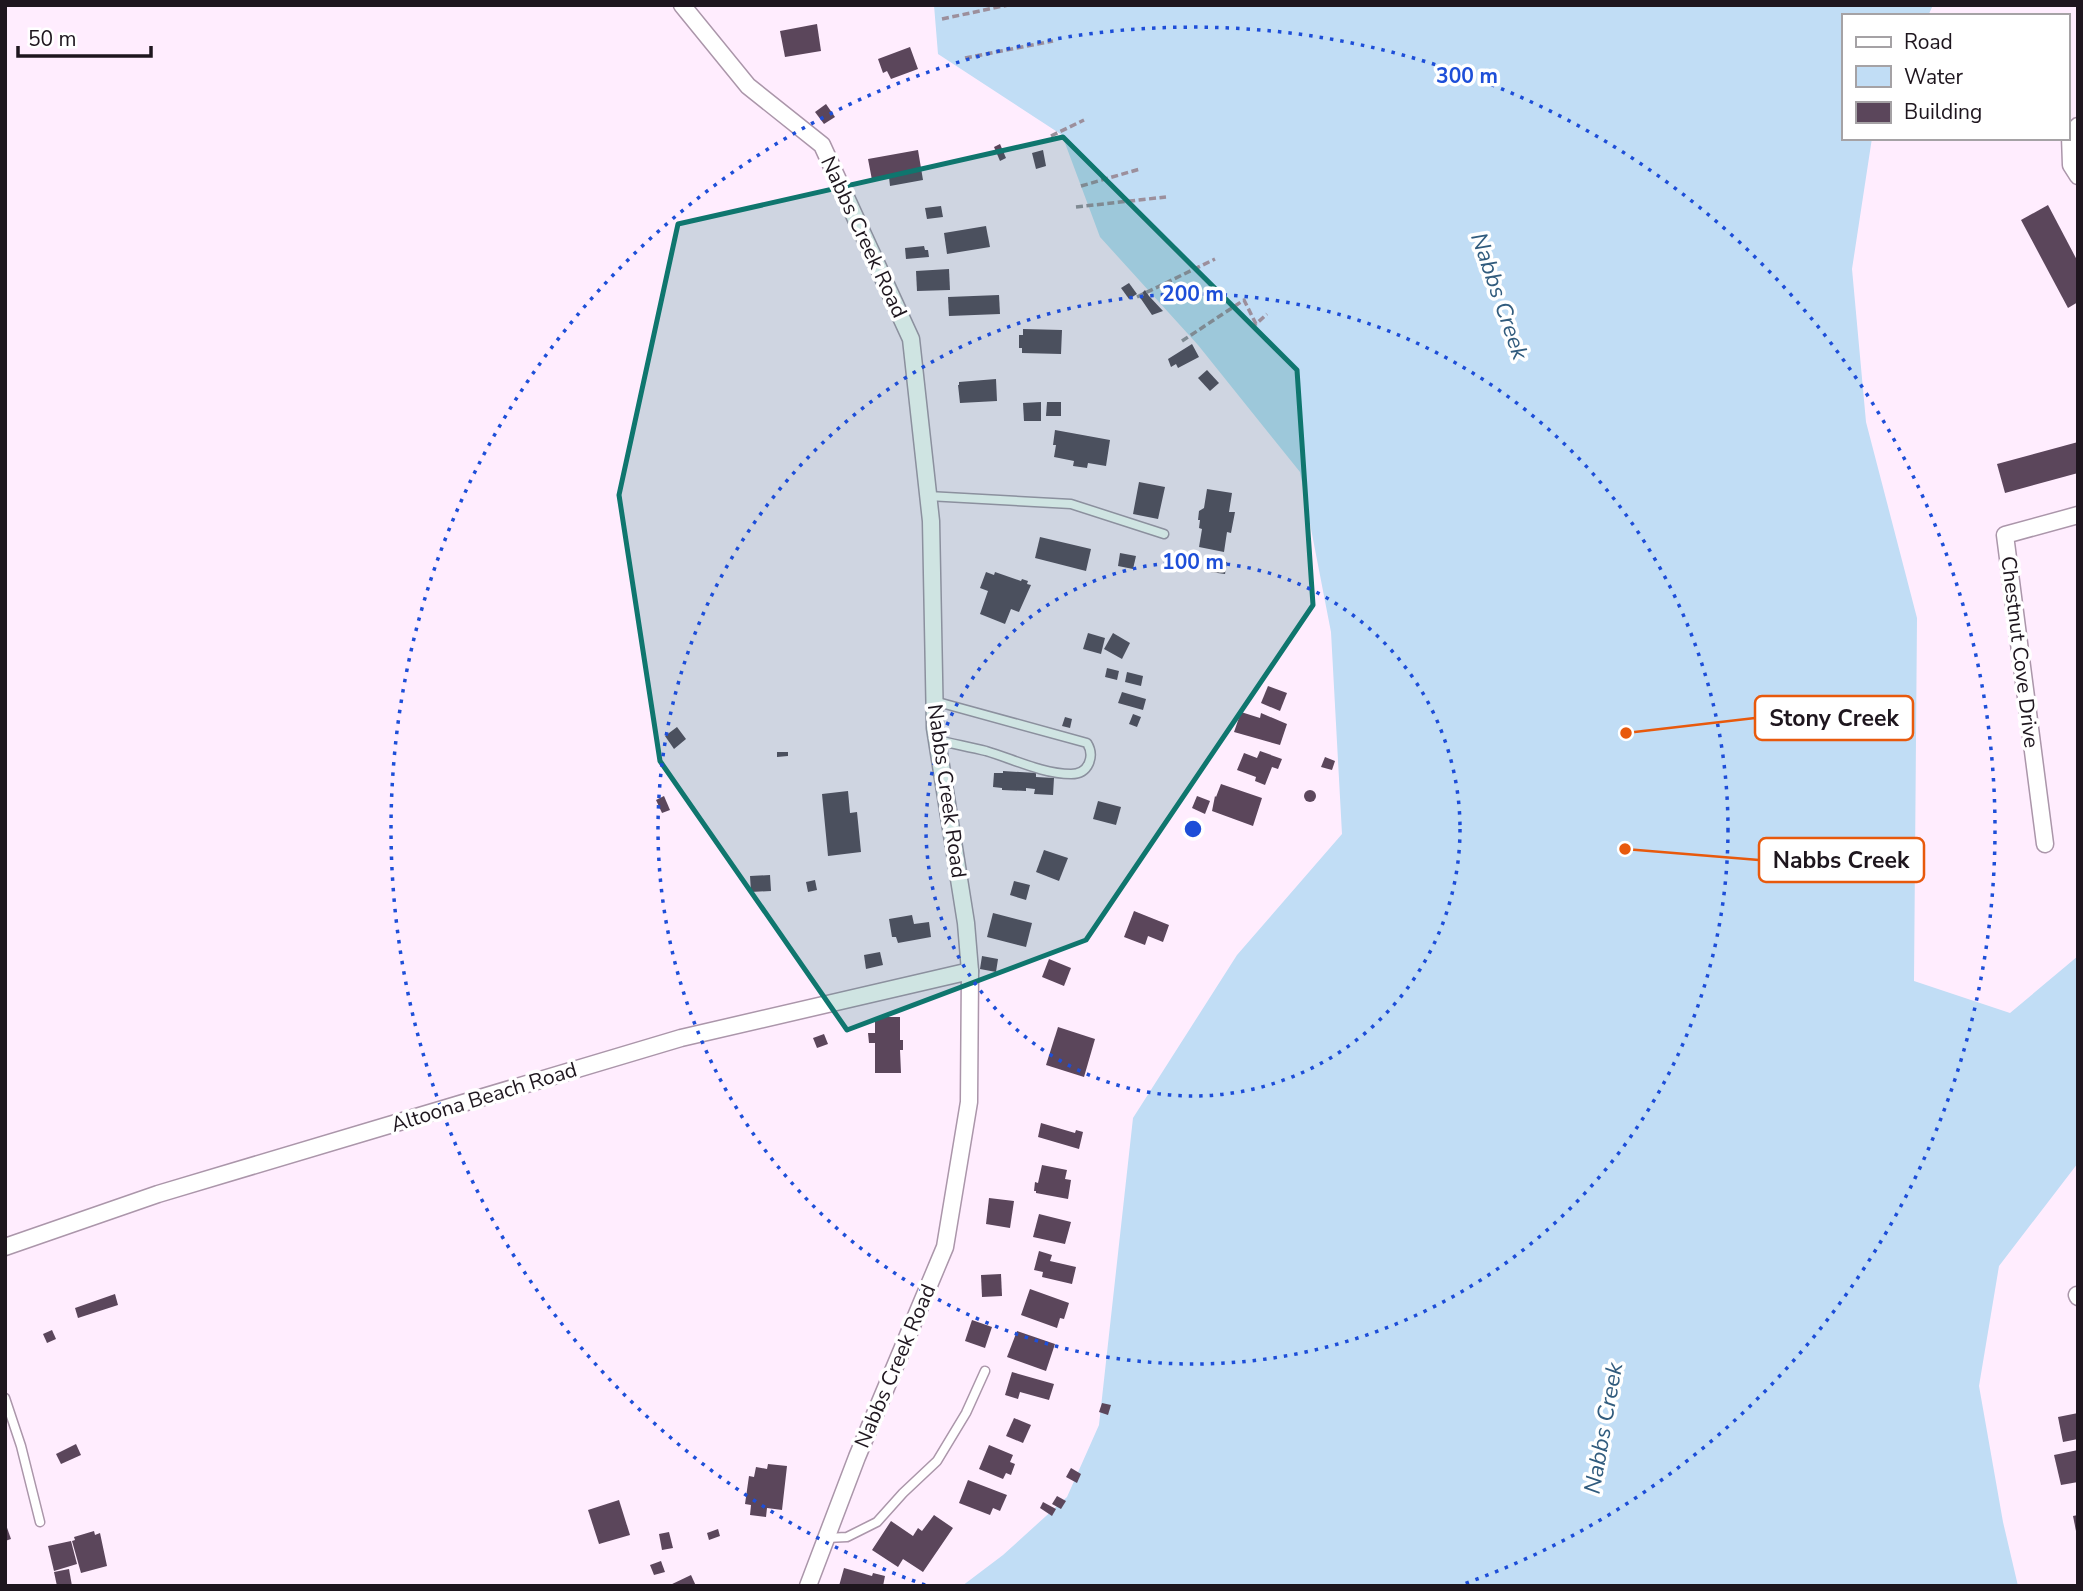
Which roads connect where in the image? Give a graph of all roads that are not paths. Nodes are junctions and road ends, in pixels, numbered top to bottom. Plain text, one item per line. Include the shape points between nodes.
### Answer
1 (682, 5) edge
2 (2078, 126) edge
3 (2078, 176) edge
4 (929, 496) junction
5 (2078, 515) edge
6 (1164, 534) dead end
7 (934, 701) junction
8 (937, 740) junction
9 (2045, 844) dead end
10 (970, 971) junction
11 (5, 1247) edge
12 (985, 1371) dead end
13 (5, 1398) edge
14 (40, 1522) dead end
15 (826, 1538) junction
16 (808, 1586) edge

1 - 4 street, Nabbs Creek Road via 748,86 822,145 911,339
2 - 3 street via 2070,136 2071,165
4 - 6 lane via 1071,505
4 - 7 street, Nabbs Creek Road
5 - 9 street, Chestnut Cove Drive via 2005,535
7 - 8 street, Nabbs Creek Road
7 - 8 lane via 1087,743 1091,761 1075,774 1060,773
8 - 10 street, Nabbs Creek Road
10 - 11 street, Altoona Beach Road via 681,1038 158,1194
10 - 15 street, Nabbs Creek Road via 969,1102 945,1247
12 - 15 lane via 937,1461 877,1522 847,1538
13 - 14 lane
15 - 16 street, Nabbs Creek Road

